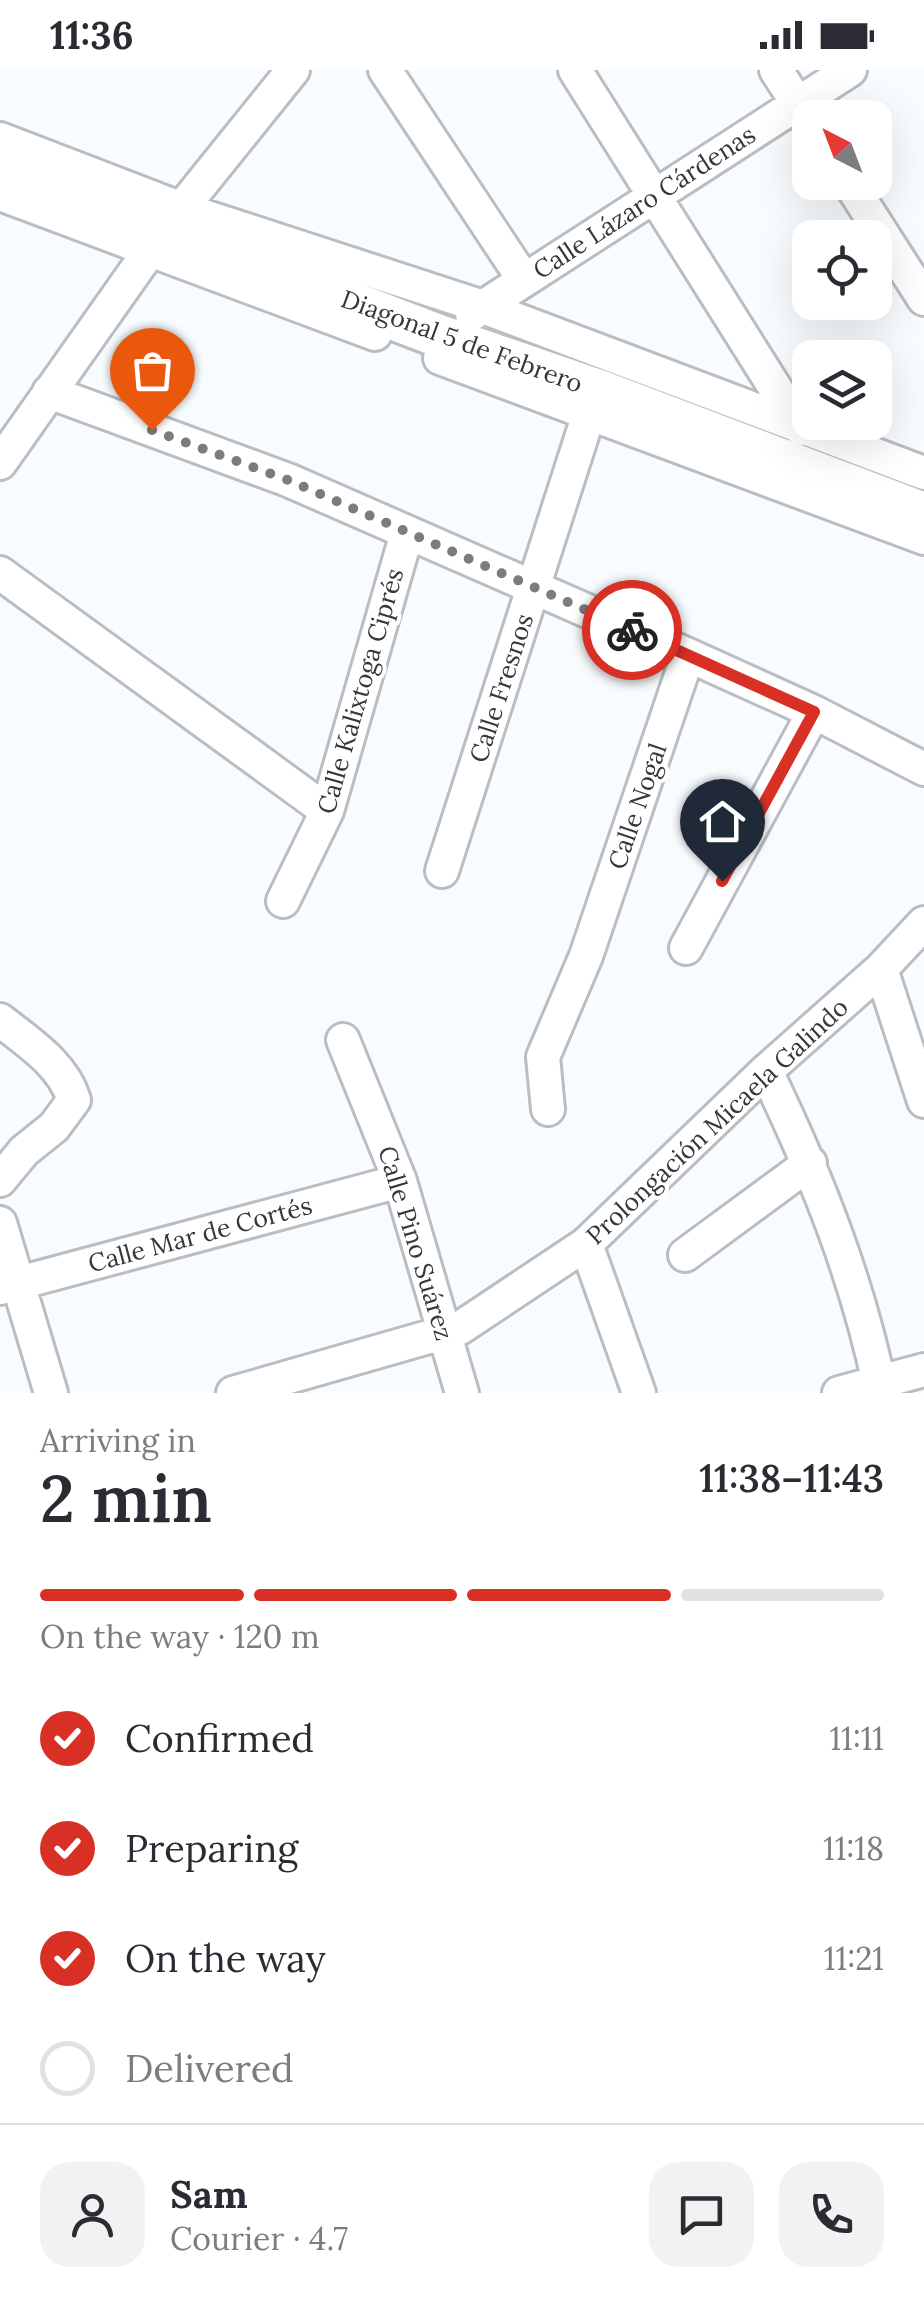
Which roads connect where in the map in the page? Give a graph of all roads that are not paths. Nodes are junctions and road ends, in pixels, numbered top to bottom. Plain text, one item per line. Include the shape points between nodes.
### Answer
1 (292, 70) edge
2 (385, 70) edge
3 (575, 70) edge
4 (776, 70) edge
5 (850, 70) edge
6 (796, 100) edge
7 (818, 100) edge
8 (792, 120) edge
9 (0, 139) edge
10 (0, 168) edge
11 (0, 194) edge
12 (655, 194) junction
13 (861, 200) edge
14 (166, 230) junction
15 (524, 280) junction
16 (924, 299) edge
17 (483, 307) junction
18 (439, 336) junction
19 (50, 392) junction
20 (593, 401) junction
21 (792, 415) edge
22 (792, 426) edge
23 (832, 440) edge
24 (0, 463) edge
25 (924, 473) edge
26 (924, 514) edge
27 (406, 533) junction
28 (924, 538) edge
29 (0, 573) edge
30 (534, 588) junction
31 (688, 655) junction
32 (814, 712) junction
33 (924, 768) edge
34 (327, 812) junction
35 (442, 872) dead end
36 (283, 901) dead end
37 (924, 923) edge
38 (686, 948) dead end
39 (881, 970) junction
40 (0, 1020) edge
41 (343, 1040) dead end
42 (766, 1072) junction
43 (924, 1101) edge
44 (548, 1109) dead end
45 (810, 1163) junction
46 (0, 1180) edge
47 (400, 1181) junction
48 (0, 1223) edge
49 (586, 1244) junction
50 (685, 1255) dead end
51 (8, 1285) edge
52 (444, 1333) junction
53 (924, 1370) edge
54 (880, 1388) edge
55 (51, 1393) edge
56 (232, 1393) edge
57 (462, 1393) edge
58 (639, 1393) edge
59 (840, 1393) edge

1 - 14 street
2 - 15 street
3 - 12 street
4 - 6 street
5 - 7 street, Calle Lázaro Cárdenas
8 - 12 street, Calle Lázaro Cárdenas
9 - 14 street
10 - 14 main road, Diagonal 5 de Febrero
11 - 14 street
12 - 15 street, Calle Lázaro Cárdenas
12 - 21 street
13 - 16 street
14 - 17 street
14 - 18 main road, Diagonal 5 de Febrero
14 - 19 street
14 - 20 street
15 - 17 street, Calle Lázaro Cárdenas
17 - 18 street, Calle Lázaro Cárdenas
17 - 22 street
18 - 20 main road, Diagonal 5 de Febrero
19 - 24 street
19 - 27 street via 288,480
20 - 26 main road, Diagonal 5 de Febrero
20 - 28 street
20 - 30 street, Calle Fresnos
23 - 25 street
27 - 30 street
27 - 34 street, Calle Kalixtoga Ciprés
29 - 34 street
30 - 31 street
30 - 35 street, Calle Fresnos
31 - 32 street
31 - 44 street, Calle Nogal via 586,956 543,1057
32 - 33 street
32 - 38 street
34 - 36 street, Calle Kalixtoga Ciprés
37 - 39 street, Prolongación Micaela Galindo
39 - 42 street, Prolongación Micaela Galindo
39 - 43 street
40 - 46 street via 68,1080 74,1100
41 - 47 street, Calle Pino Suárez
42 - 45 street
42 - 49 street, Prolongación Micaela Galindo
45 - 50 street
45 - 54 street via 837,1231
47 - 51 street, Calle Mar de Cortés
47 - 52 street, Calle Pino Suárez
48 - 51 street
49 - 52 street, Prolongación Micaela Galindo
49 - 58 street
51 - 55 street
52 - 56 street, Prolongación Micaela Galindo
52 - 57 street, Calle Pino Suárez
53 - 54 street
54 - 59 street

